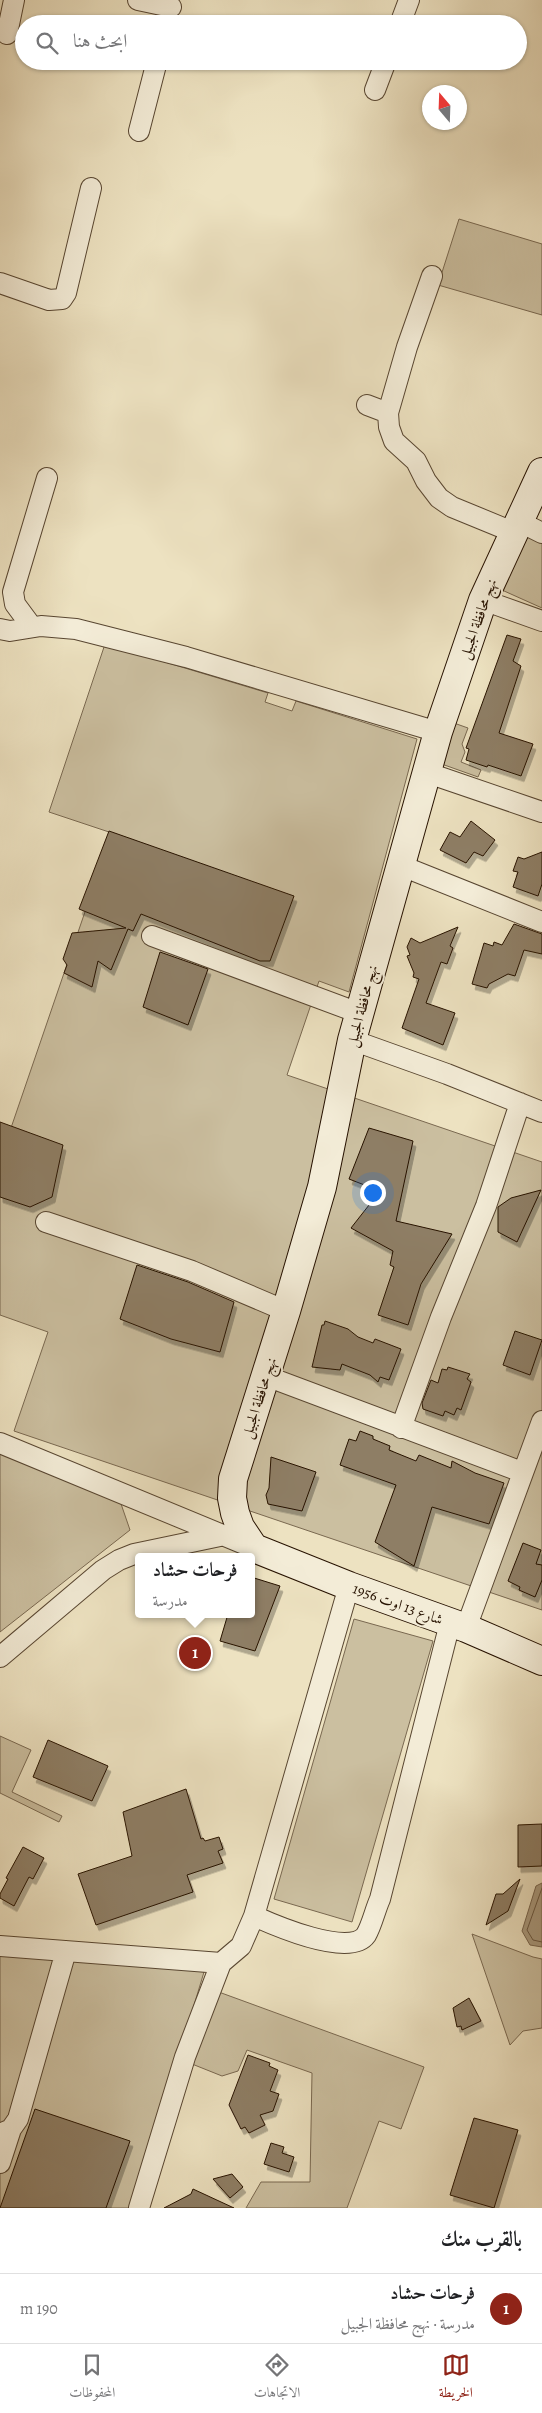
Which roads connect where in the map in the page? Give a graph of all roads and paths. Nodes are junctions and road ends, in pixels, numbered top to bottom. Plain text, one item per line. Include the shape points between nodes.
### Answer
1 (14, 0) edge
2 (138, 0) edge
3 (409, 0) edge
4 (170, 10) edge
5 (403, 15) edge
6 (8, 34) dead end
7 (156, 70) edge
8 (383, 70) edge
9 (375, 90) dead end
10 (139, 131) dead end
11 (91, 188) dead end
12 (432, 276) dead end
13 (0, 283) edge
14 (368, 405) dead end
15 (388, 413) junction
16 (542, 472) edge
17 (47, 478) dead end
18 (524, 529) edge
19 (483, 600) junction
20 (542, 622) edge
21 (32, 628) junction
22 (0, 629) edge
23 (438, 732) junction
24 (428, 772) junction
25 (542, 812) edge
26 (402, 866) junction
27 (542, 922) edge
28 (152, 936) dead end
29 (359, 1013) junction
30 (352, 1040) junction
31 (520, 1104) junction
32 (542, 1112) edge
33 (46, 1222) dead end
34 (286, 1311) junction
35 (266, 1376) junction
36 (542, 1421) edge
37 (401, 1428) junction
38 (0, 1443) edge
39 (522, 1472) junction
40 (220, 1536) junction
41 (254, 1548) junction
42 (148, 1553) edge
43 (135, 1556) edge
44 (349, 1586) junction
45 (458, 1626) junction
46 (0, 1657) edge
47 (542, 1661) edge
48 (254, 1916) junction
49 (0, 1946) edge
50 (66, 1950) junction
51 (221, 1963) junction
52 (6, 2132) edge
53 (0, 2163) edge
54 (139, 2208) edge

1 - 6 street
2 - 4 street
3 - 5 street
7 - 10 street
8 - 9 street
11 - 13 street via 62,299 49,300
12 - 15 street
14 - 15 street
15 - 18 street via 394,441 416,461 439,498 452,507
16 - 18 street, نهج محافظة الجبيل
17 - 21 street via 13,592 15,604
18 - 19 street, نهج محافظة الجبيل
19 - 20 street
19 - 23 street, نهج محافظة الجبيل
21 - 22 street
21 - 23 street via 76,629
23 - 24 street, نهج محافظة الجبيل
24 - 25 street
24 - 26 street, نهج محافظة الجبيل
26 - 27 street
26 - 29 street, نهج محافظة الجبيل
28 - 29 street
29 - 30 street, نهج محافظة الجبيل
30 - 31 street
30 - 34 street, نهج محافظة الجبيل via 322,1187
31 - 32 street
31 - 37 street via 486,1206
33 - 34 street via 192,1271
34 - 35 street, نهج محافظة الجبيل
35 - 37 street
35 - 41 street, نهج محافظة الجبيل via 234,1479 232,1498 240,1527
36 - 39 street
37 - 39 street
38 - 40 street
39 - 45 street
40 - 41 street
40 - 42 street
41 - 44 street, شارع 13 اوت 1956
43 - 46 street via 119,1560
44 - 45 street, شارع 13 اوت 1956
44 - 48 street
45 - 47 street, شارع 13 اوت 1956
45 - 48 street via 380,1899 365,1936 352,1944 334,1942 278,1928
48 - 51 street via 241,1946
49 - 50 street
50 - 51 street
50 - 52 street via 25,2099 18,2119
51 - 54 street via 185,2057
52 - 53 street

